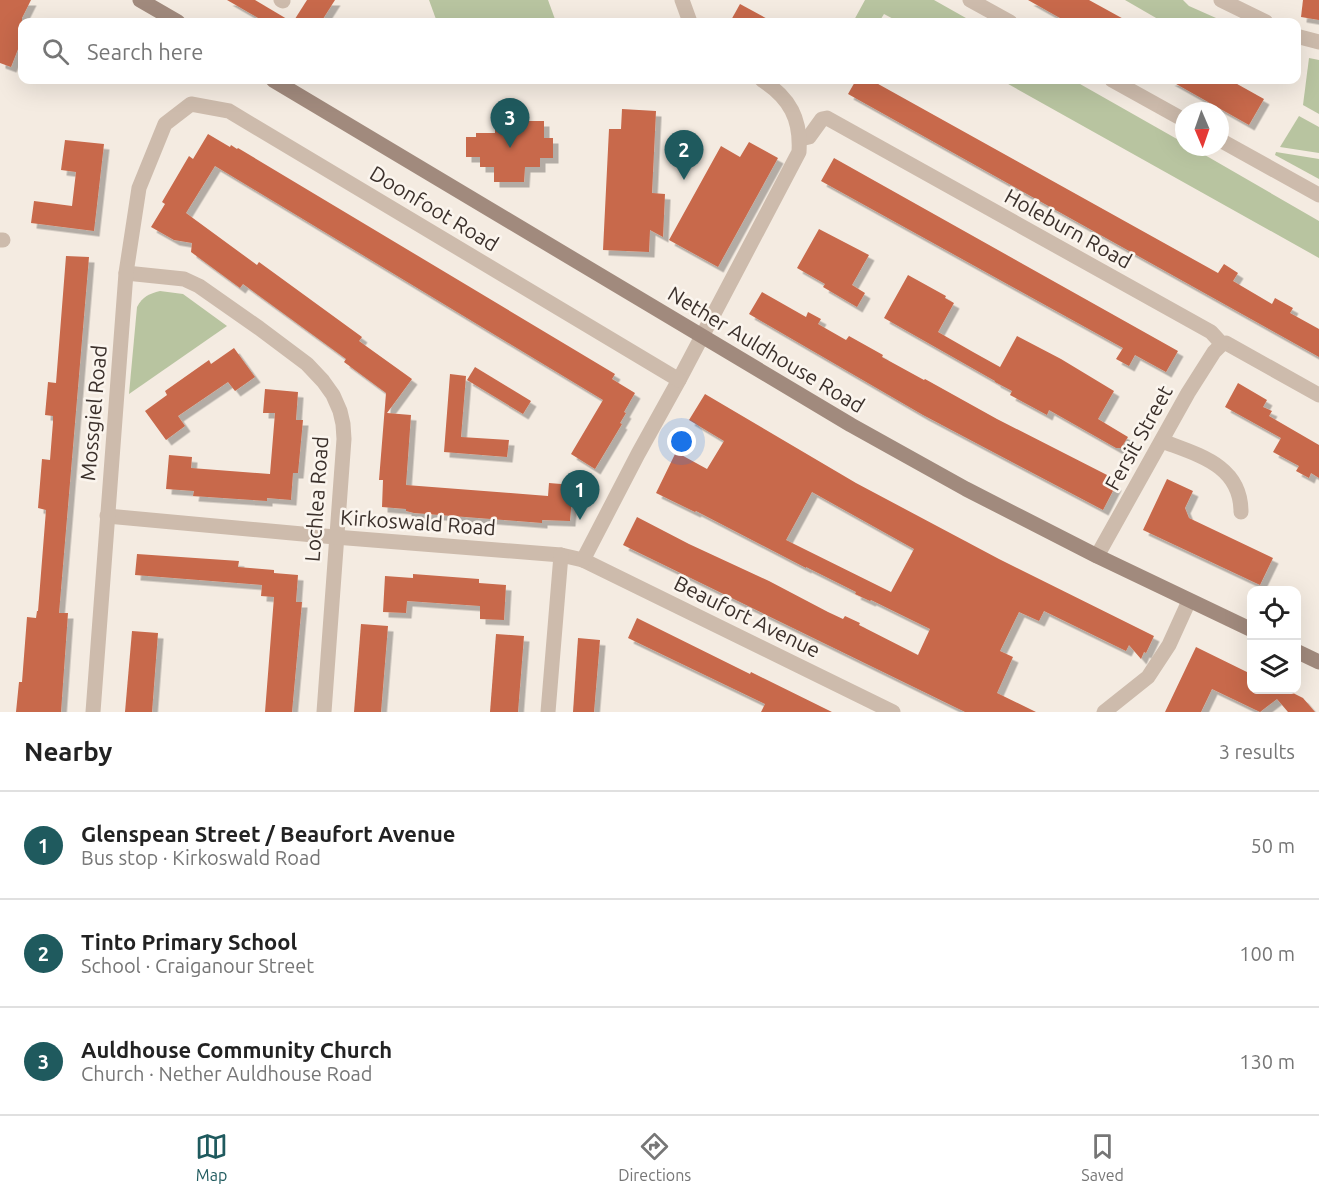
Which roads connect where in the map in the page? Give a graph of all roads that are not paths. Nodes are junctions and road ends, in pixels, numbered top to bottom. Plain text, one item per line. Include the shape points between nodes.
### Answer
1 (682, 0) edge
2 (970, 0) edge
3 (1221, 0) edge
4 (144, 1) edge
5 (172, 18) edge
6 (689, 18) edge
7 (1004, 18) edge
8 (1258, 18) edge
9 (1301, 37) edge
10 (1319, 42) edge
11 (280, 84) edge
12 (769, 84) edge
13 (1119, 84) edge
14 (1175, 115) edge
15 (165, 124) joint
16 (800, 139) junction
17 (1229, 145) edge
18 (1319, 195) edge
19 (126, 273) junction
20 (702, 337) junction
21 (1222, 344) junction
22 (679, 380) junction
23 (1319, 395) edge
24 (1162, 441) junction
25 (1241, 512) dead end
26 (107, 516) junction
27 (335, 537) junction
28 (561, 555) junction
29 (1097, 556) junction
30 (583, 560) junction
31 (1189, 601) junction
32 (1247, 628) edge
33 (1301, 653) edge
34 (1319, 662) edge
35 (93, 712) edge
36 (324, 712) edge
37 (548, 712) edge
38 (893, 712) edge
39 (1104, 712) edge

1 - 6 street
2 - 7 street
3 - 8 street
4 - 5 main road
9 - 10 street
11 - 20 main road, Nether Auldhouse Road
12 - 16 street via 786,100
13 - 14 street
15 - 19 street, Mossgiel Road via 139,188
15 - 22 street, Doonfoot Road via 191,104 229,111
16 - 20 street via 796,161
16 - 21 street, Holeburn Road via 809,137 827,118 1211,332
17 - 18 street
19 - 26 street, Mossgiel Road
19 - 27 street, Lochlea Road via 184,279 199,286 307,364 323,381 333,395 343,424
20 - 22 street
20 - 29 main road, Nether Auldhouse Road via 872,437
21 - 23 street, Holeburn Road
21 - 24 street, Fersit Street via 1188,393
22 - 30 street
24 - 25 street via 1207,458 1231,478
24 - 29 street, Fersit Street
26 - 27 street, Kirkoswald Road
26 - 35 street, Mossgiel Road
27 - 28 street, Kirkoswald Road
27 - 36 street, Lochlea Road
28 - 30 street, Kirkoswald Road
28 - 37 street
29 - 31 main road, Nether Auldhouse Road
30 - 38 street, Beaufort Avenue
31 - 32 main road, Nether Auldhouse Road
31 - 39 street via 1169,645 1148,677
33 - 34 main road

